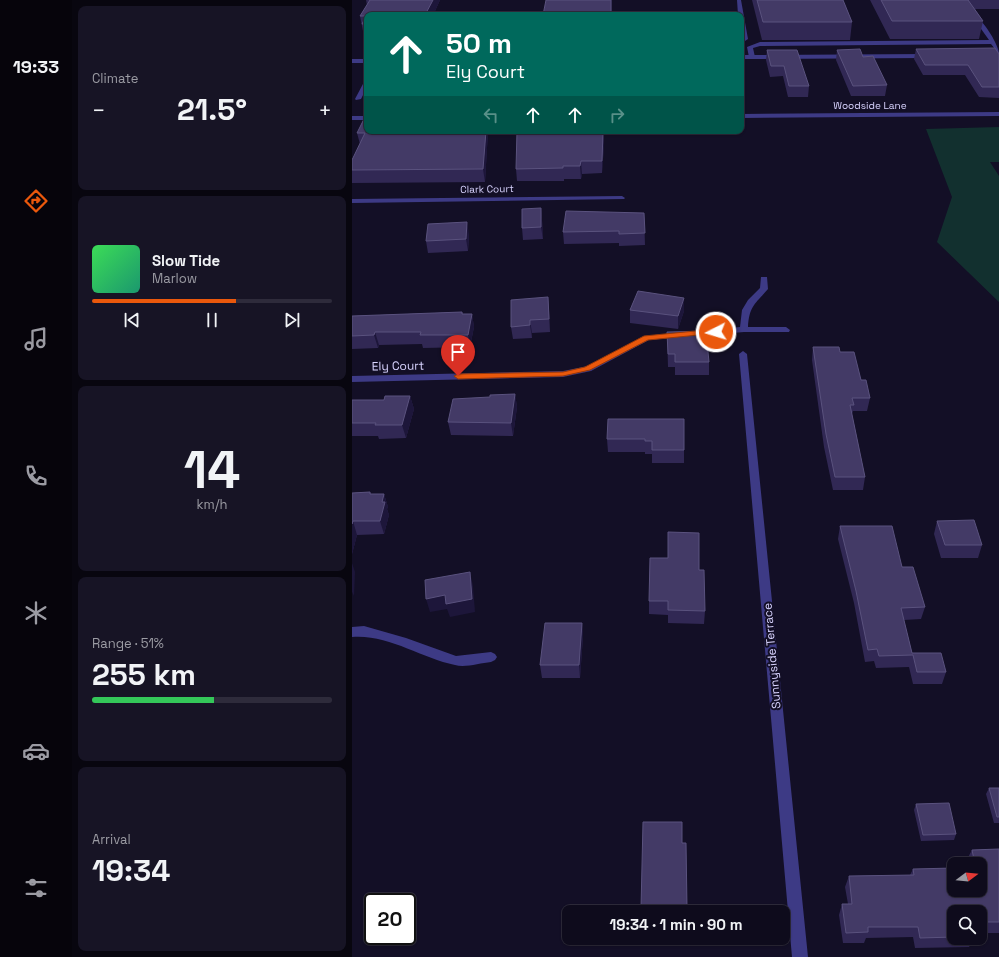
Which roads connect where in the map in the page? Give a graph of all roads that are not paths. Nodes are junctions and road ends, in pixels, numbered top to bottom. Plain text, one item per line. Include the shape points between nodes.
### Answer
1 (739, 0) edge
2 (741, 12) edge
3 (977, 19) edge
4 (993, 42) junction
5 (999, 52) edge
6 (991, 55) edge
7 (999, 55) edge
8 (935, 56) edge
9 (744, 57) edge
10 (752, 57) junction
11 (352, 61) edge
12 (364, 61) edge
13 (364, 88) edge
14 (358, 99) dead end
15 (999, 114) edge
16 (744, 116) edge
17 (352, 118) edge
18 (364, 118) edge
19 (622, 198) dead end
20 (352, 201) edge
21 (764, 279) dead end
22 (744, 329) junction
23 (786, 330) dead end
24 (743, 354) dead end
25 (352, 379) edge
26 (352, 632) edge
27 (491, 657) dead end
28 (800, 957) edge

1 - 2 street
3 - 4 street
4 - 5 street
4 - 10 street via 760,44 750,47
6 - 7 street
8 - 10 street
9 - 10 street
11 - 12 street
13 - 14 street
15 - 16 street, Woodside Lane
17 - 18 street
19 - 20 street, Clark Court
21 - 22 street via 764,289 749,302 744,314
22 - 23 street, Ely Court
22 - 25 street, Ely Court via 647,338 588,368 563,374
24 - 28 street, Sunnyside Terrace
26 - 27 street via 364,631 406,643 456,662

